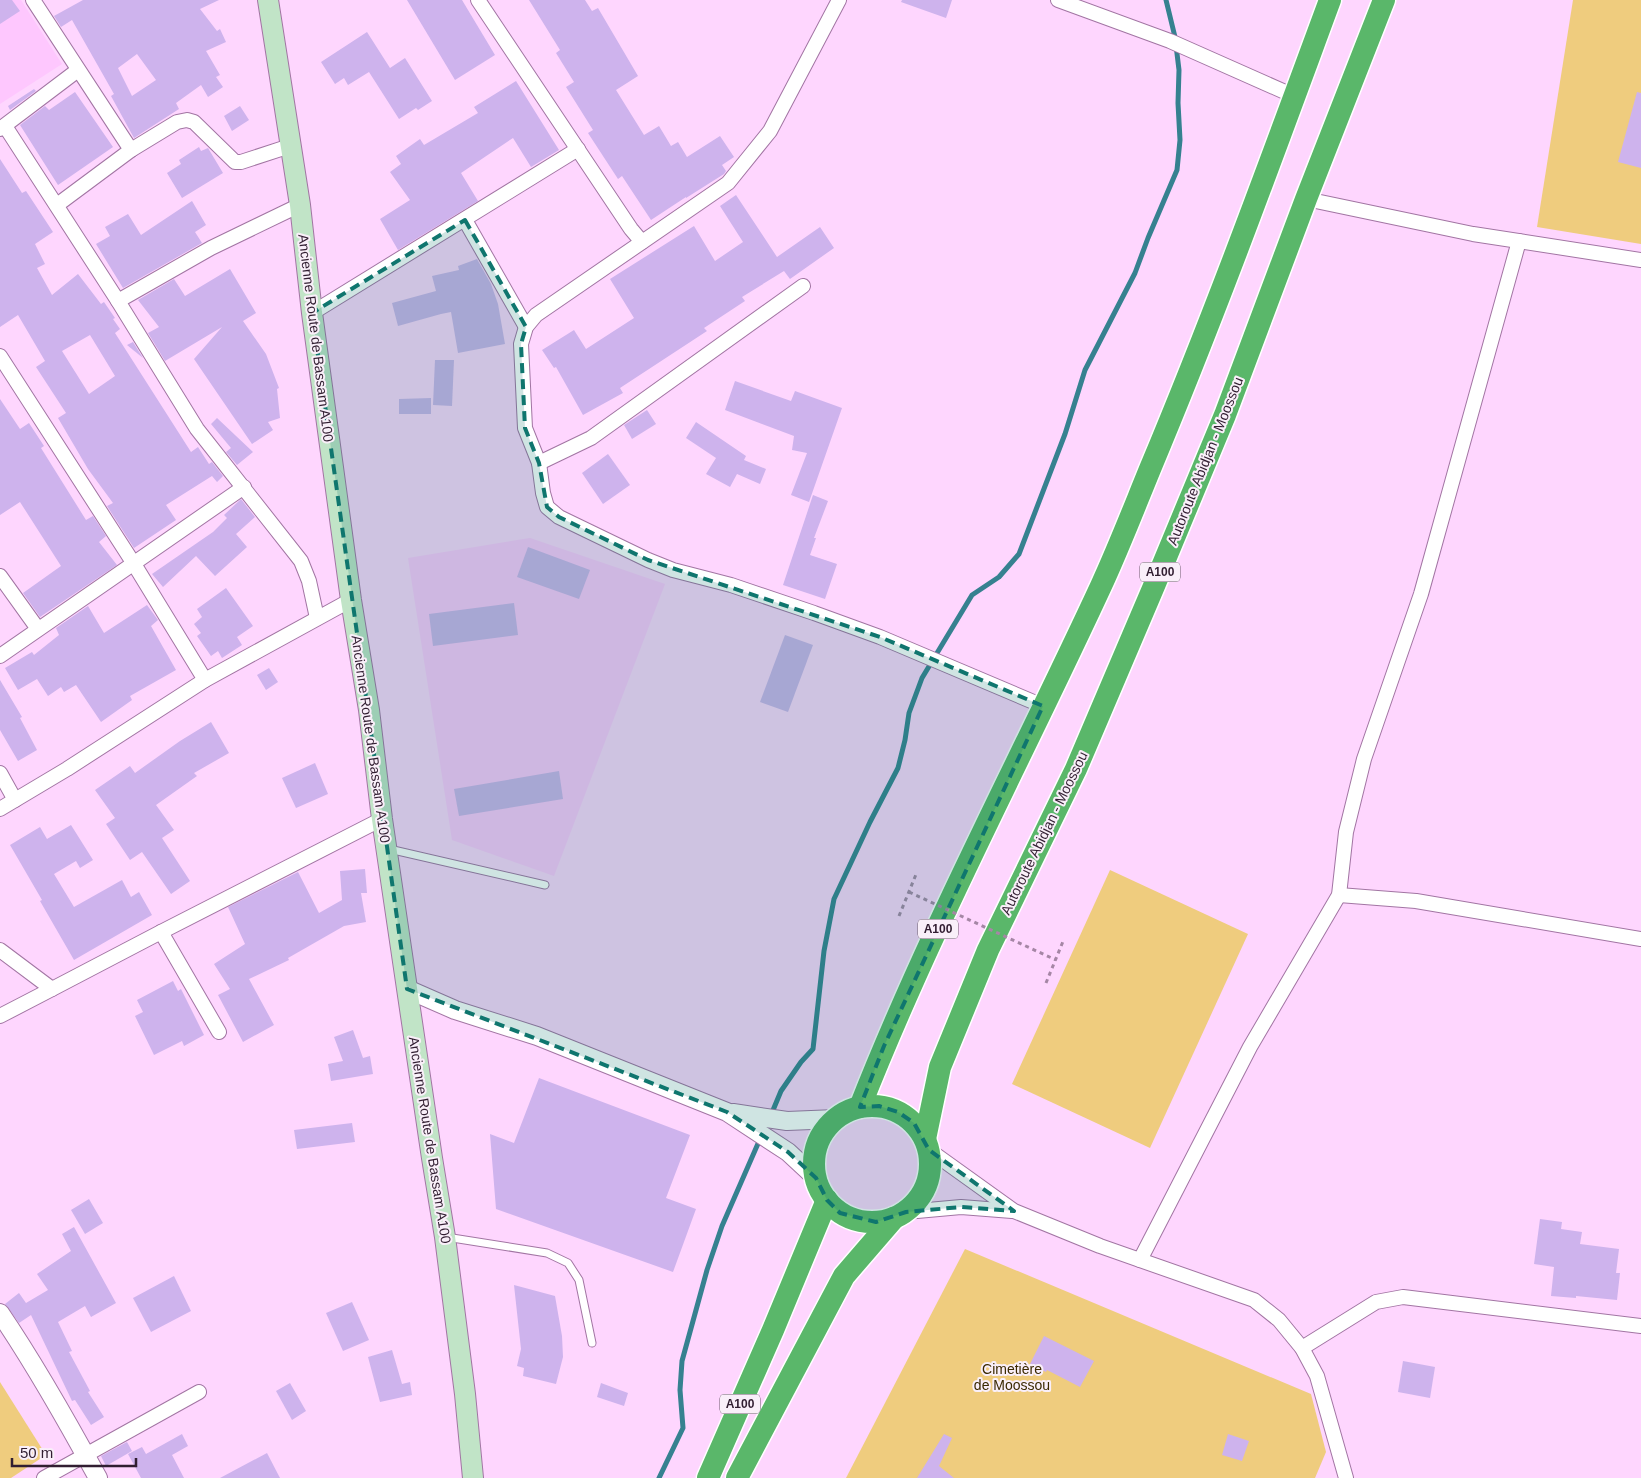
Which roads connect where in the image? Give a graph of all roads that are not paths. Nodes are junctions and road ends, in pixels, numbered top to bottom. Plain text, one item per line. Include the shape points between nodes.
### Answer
1 (33, 0) edge
2 (268, 0) edge
3 (478, 0) edge
4 (839, 0) edge
5 (1058, 0) edge
6 (1330, 0) edge
7 (1384, 0) edge
8 (78, 70) junction
9 (1294, 96) junction
10 (3, 127) edge
11 (290, 146) junction
12 (578, 149) junction
13 (131, 150) junction
14 (1306, 199) junction
15 (300, 204) junction
16 (57, 205) junction
17 (465, 220) junction
18 (1519, 241) junction
19 (642, 242) junction
20 (1641, 260) edge
21 (803, 286) dead end
22 (118, 301) junction
23 (312, 314) junction
24 (526, 328) junction
25 (0, 356) edge
26 (539, 463) junction
27 (244, 487) junction
28 (134, 564) junction
29 (0, 576) edge
30 (351, 600) junction
31 (316, 618) junction
32 (38, 629) junction
33 (0, 656) edge
34 (205, 680) junction
35 (1042, 706) junction
36 (0, 773) edge
37 (16, 800) junction
38 (0, 809) edge
39 (382, 819) junction
40 (386, 849) junction
41 (545, 885) dead end
42 (1339, 896) junction
43 (160, 932) junction
44 (1641, 939) edge
45 (0, 950) edge
46 (52, 989) junction
47 (407, 989) junction
48 (0, 1016) edge
49 (219, 1032) dead end
50 (860, 1107) junction
51 (727, 1112) junction
52 (836, 1119) junction
53 (927, 1144) junction
54 (816, 1178) junction
55 (827, 1200) junction
56 (1014, 1211) junction
57 (900, 1215) junction
58 (445, 1237) junction
59 (1140, 1260) junction
60 (0, 1313) edge
61 (1641, 1326) edge
62 (592, 1343) dead end
63 (1302, 1348) junction
64 (199, 1392) dead end
65 (86, 1456) junction
66 (44, 1478) edge
67 (98, 1478) edge
68 (473, 1478) edge
69 (708, 1478) edge
70 (737, 1478) edge
71 (1346, 1478) edge

1 - 8 street
2 - 11 main road, Ancienne Route de Bassam A100
3 - 12 street
4 - 19 street via 770,132 728,183
5 - 9 street via 1170,42
6 - 9 highway, A100
7 - 14 highway, Autoroute Abidjan - Moossou / A100
8 - 10 street
8 - 13 street
9 - 35 highway, A100 via 1178,402 1102,584
10 - 16 street
11 - 13 street via 235,162 194,122 187,120 177,122
11 - 15 main road, Ancienne Route de Bassam A100
12 - 17 street
12 - 19 street
13 - 16 street
14 - 18 street
14 - 53 highway, Autoroute Abidjan - Moossou / A100 via 1225,415 1154,586 1076,769 988,950 940,1067
15 - 22 street via 211,248
15 - 23 main road, Ancienne Route de Bassam A100
16 - 22 street
17 - 23 street
17 - 24 street
18 - 20 street
18 - 42 street via 1421,594 1364,759 1346,832
19 - 24 street via 536,315
21 - 26 street via 591,438
22 - 27 street via 197,429
23 - 30 main road, Ancienne Route de Bassam A100
24 - 26 street via 521,344 525,428
25 - 28 street
26 - 35 street via 542,493 548,507 559,518 627,551 673,570 731,585 880,637
27 - 28 street
27 - 31 street via 301,561 309,581
28 - 32 street
28 - 34 street
29 - 32 street
30 - 31 street
30 - 39 main road, Ancienne Route de Bassam A100
31 - 34 street
32 - 33 street
34 - 37 street
35 - 50 highway, A100 via 884,1046
36 - 37 street
37 - 38 street
39 - 40 main road, Ancienne Route de Bassam A100
39 - 43 street
40 - 41 lane
40 - 47 main road, Ancienne Route de Bassam A100
42 - 44 street via 1416,901
42 - 59 street via 1250,1047
43 - 46 street
43 - 49 street
45 - 46 street
46 - 48 street
47 - 51 street via 456,1010 537,1036
47 - 58 main road, Ancienne Route de Bassam A100
50 - 52 highway
50 - 53 highway via 879,1106 898,1112 914,1123
51 - 52 street via 787,1122
51 - 54 street via 788,1152
52 - 54 highway via 817,1146
53 - 56 street
53 - 57 highway via 930,1168 926,1184 918,1200
54 - 55 highway
55 - 57 highway via 840,1213 858,1220 876,1222
55 - 69 highway, A100
56 - 57 street via 961,1207
56 - 59 street
57 - 70 highway, A100 via 844,1276
58 - 62 lane via 547,1252 568,1263 579,1280
58 - 68 main road, Ancienne Route de Bassam A100
59 - 63 street via 1254,1300 1279,1320
60 - 65 street
61 - 63 street via 1403,1297 1376,1302
63 - 71 street via 1317,1376
64 - 65 street
65 - 66 street
65 - 67 street

